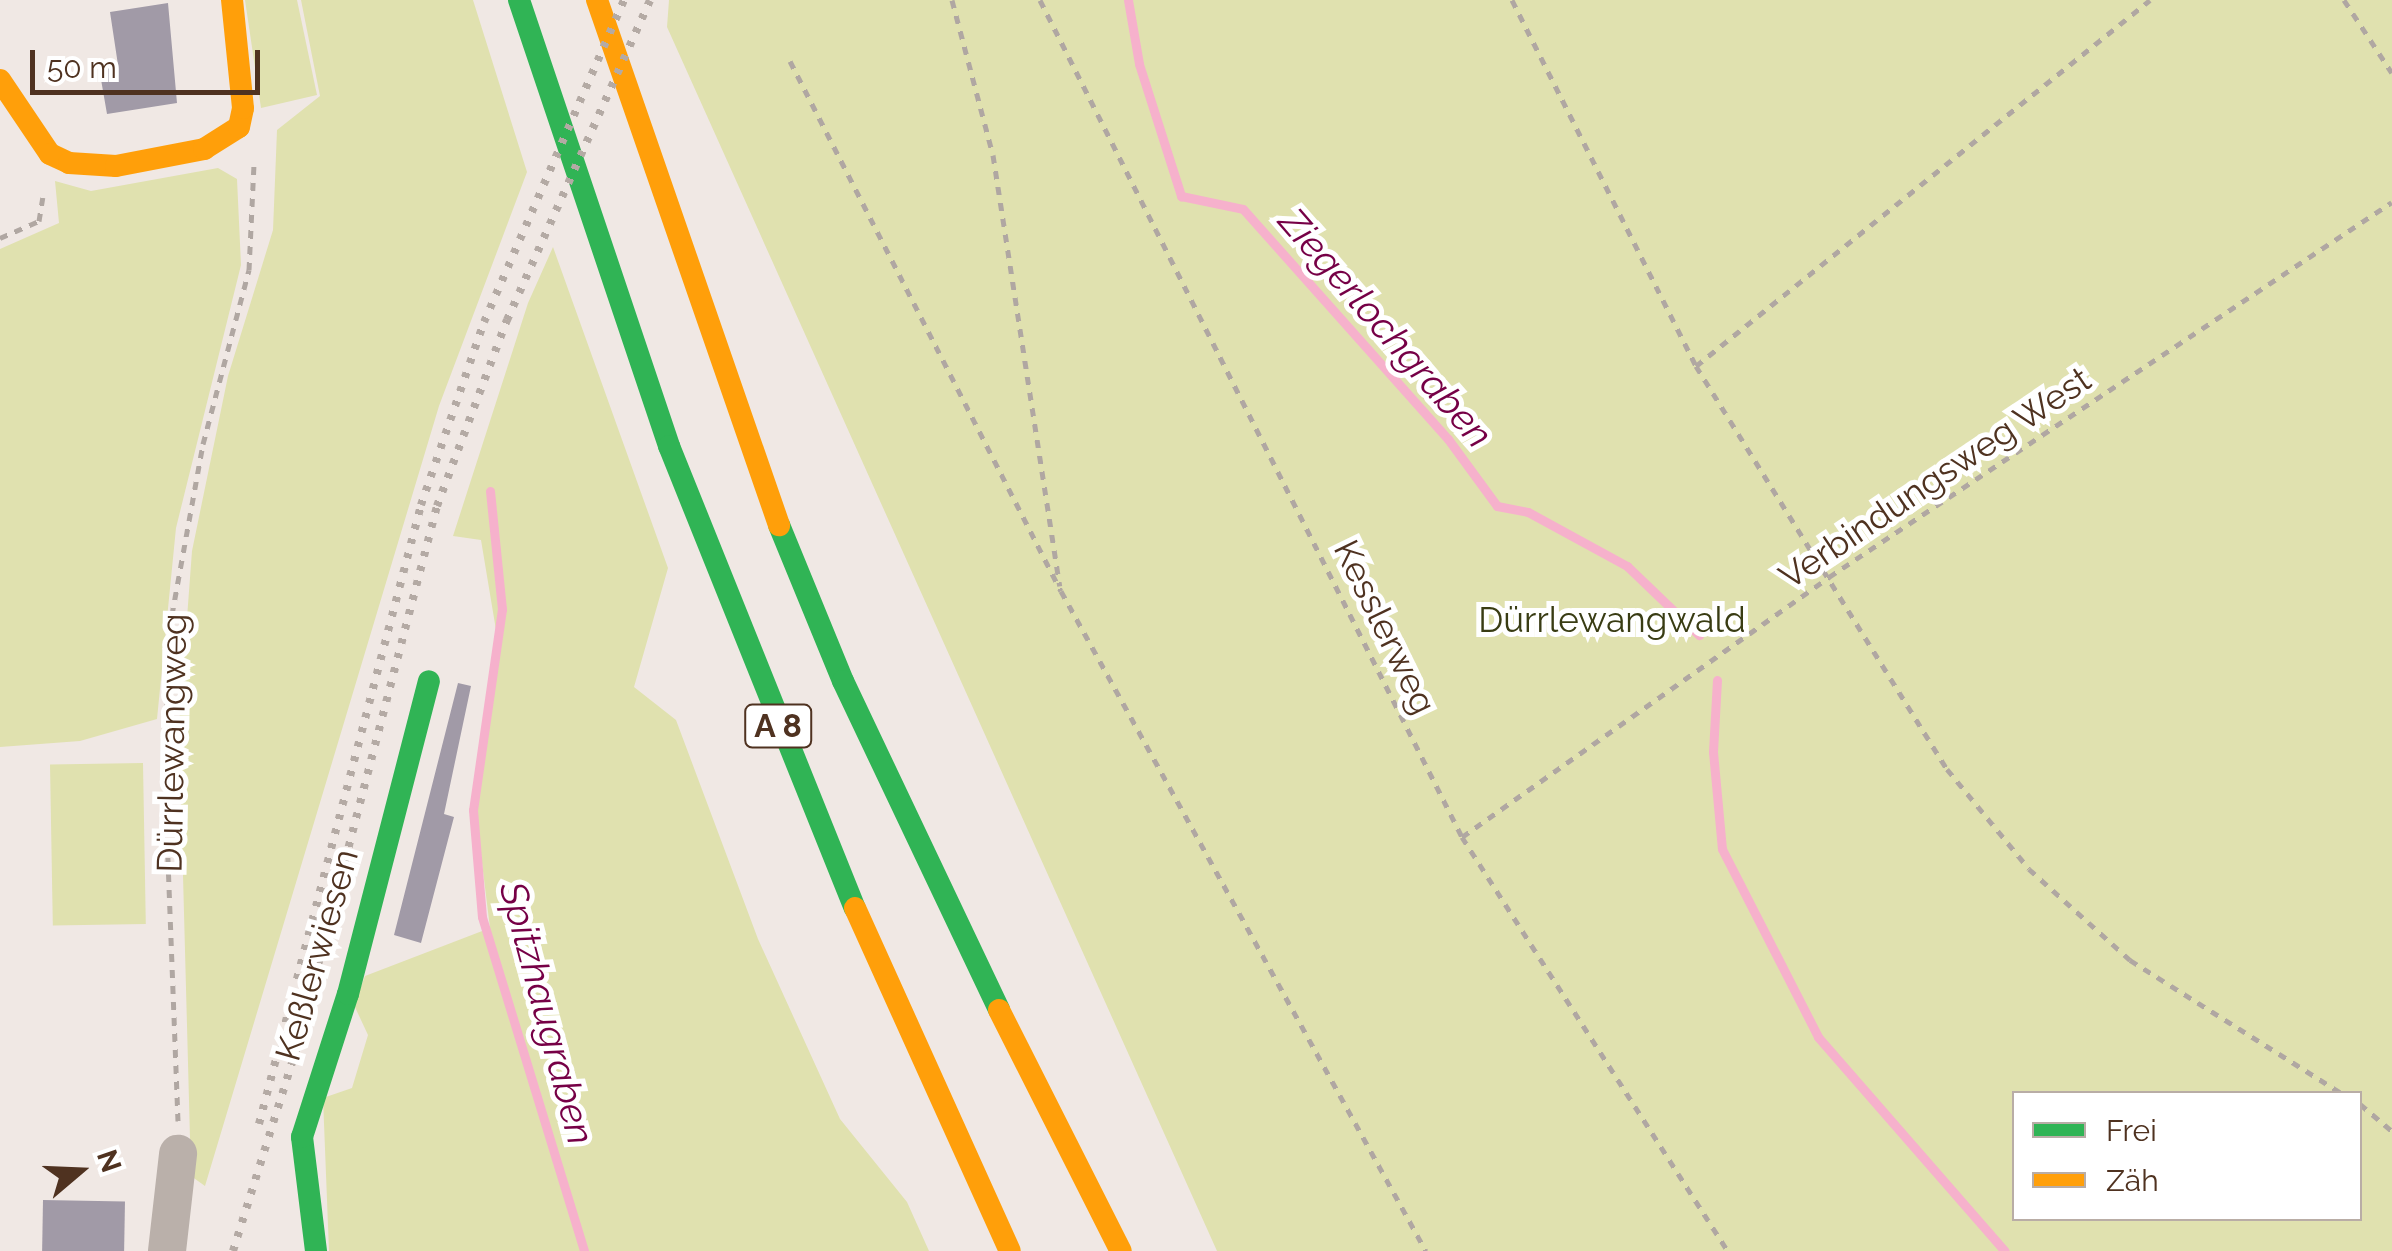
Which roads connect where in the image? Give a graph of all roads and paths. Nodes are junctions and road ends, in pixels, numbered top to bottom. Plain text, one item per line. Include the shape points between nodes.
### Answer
1 (232, 0) edge
2 (519, 0) edge
3 (952, 0) edge
4 (1040, 0) edge
5 (1512, 0) edge
6 (2150, 0) edge
7 (2344, 0) edge
8 (599, 6) edge
9 (790, 61) dead end
10 (2392, 73) edge
11 (0, 80) edge
12 (239, 128) junction
13 (50, 154) junction
14 (2392, 202) edge
15 (0, 238) edge
16 (1696, 366) junction
17 (1829, 577) junction
18 (1061, 591) junction
19 (429, 681) dead end
20 (1462, 837) junction
21 (2338, 1091) edge
22 (2362, 1106) edge
23 (2392, 1132) edge
24 (178, 1154) joint
25 (167, 1251) edge
26 (316, 1251) edge
27 (1010, 1251) edge
28 (1121, 1251) edge
29 (1426, 1251) edge
30 (1728, 1251) edge

1 - 12 main road via 242,85
2 - 27 main road, A 8 via 579,188 776,722
3 - 18 path via 993,156
4 - 20 path, Kesslerweg
5 - 16 path
6 - 16 path
7 - 10 path
8 - 28 main road, A 8 via 777,520 843,681 941,894
9 - 18 path
11 - 13 main road
12 - 13 main road via 204,150 116,166 90,168
12 - 24 path, Dürrlewangweg via 258,178 249,270 202,444 169,632 165,775
13 - 15 path via 39,220
14 - 17 path, Verbindungsweg West
16 - 17 path
17 - 20 path, Verbindungsweg West
17 - 21 path via 1947,770 2029,869 2130,960
18 - 29 path
19 - 26 main road, Keßlerwiesen via 348,994 302,1137
20 - 30 path, Kesslerweg
22 - 23 path
24 - 25 street via 176,1217

